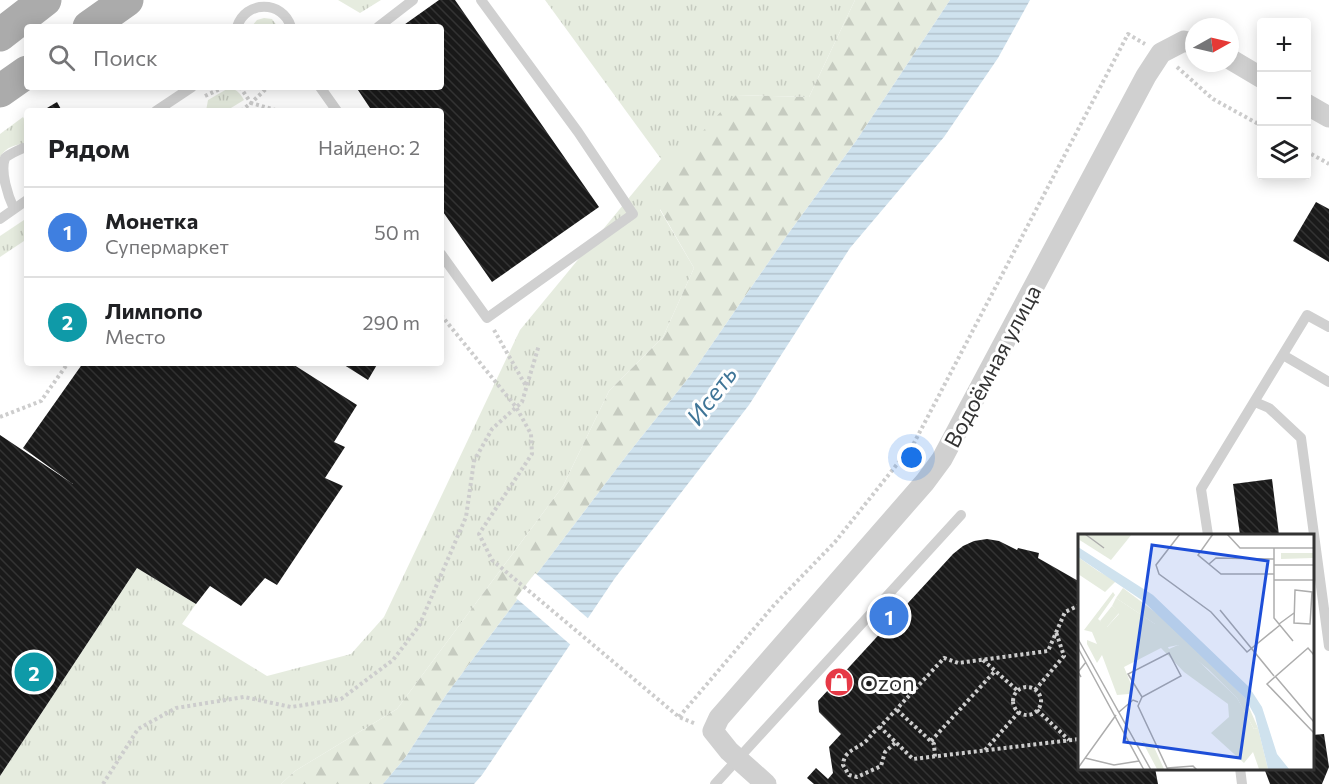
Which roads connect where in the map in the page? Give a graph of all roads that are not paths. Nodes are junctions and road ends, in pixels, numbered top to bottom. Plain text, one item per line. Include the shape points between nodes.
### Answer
1 (45, 0) edge
2 (127, 0) edge
3 (413, 0) edge
4 (482, 0) edge
5 (246, 4) edge
6 (93, 24) edge
7 (238, 24) edge
8 (290, 24) edge
9 (382, 24) edge
10 (0, 35) edge
11 (1185, 41) edge
12 (1239, 64) edge
13 (24, 74) edge
14 (1257, 75) edge
15 (188, 90) edge
16 (322, 90) edge
17 (0, 91) edge
18 (1311, 107) edge
19 (160, 108) edge
20 (335, 108) edge
21 (1329, 117) edge
22 (22, 148) dead end
23 (24, 202) edge
24 (14, 209) junction
25 (0, 219) edge
26 (444, 258) edge
27 (1329, 327) edge
28 (1283, 355) junction
29 (1329, 382) edge
30 (1255, 402) junction
31 (961, 515) dead end
32 (1208, 534) edge
33 (1314, 534) edge
34 (1314, 535) edge
35 (1329, 646) edge
36 (738, 759) junction
37 (1240, 769) edge
38 (715, 784) edge
39 (765, 784) edge
40 (1242, 784) edge

1 - 10 main road
2 - 6 main road
3 - 9 lane
4 - 26 lane via 633,214 487,318
5 - 7 lane
5 - 8 lane via 278,8
11 - 36 street, Водоёмная улица via 1161,54 1132,102 942,459 719,718 713,731
12 - 14 street
13 - 17 main road
15 - 19 lane
16 - 20 lane
18 - 21 street
22 - 24 lane via 5,159 0,168 2,184
23 - 24 lane
24 - 25 lane
27 - 28 lane via 1306,315
28 - 29 lane
28 - 30 lane
30 - 32 lane via 1202,489
30 - 33 lane via 1269,408 1301,438
31 - 36 lane
34 - 35 lane
36 - 38 lane
36 - 39 street
37 - 40 lane

